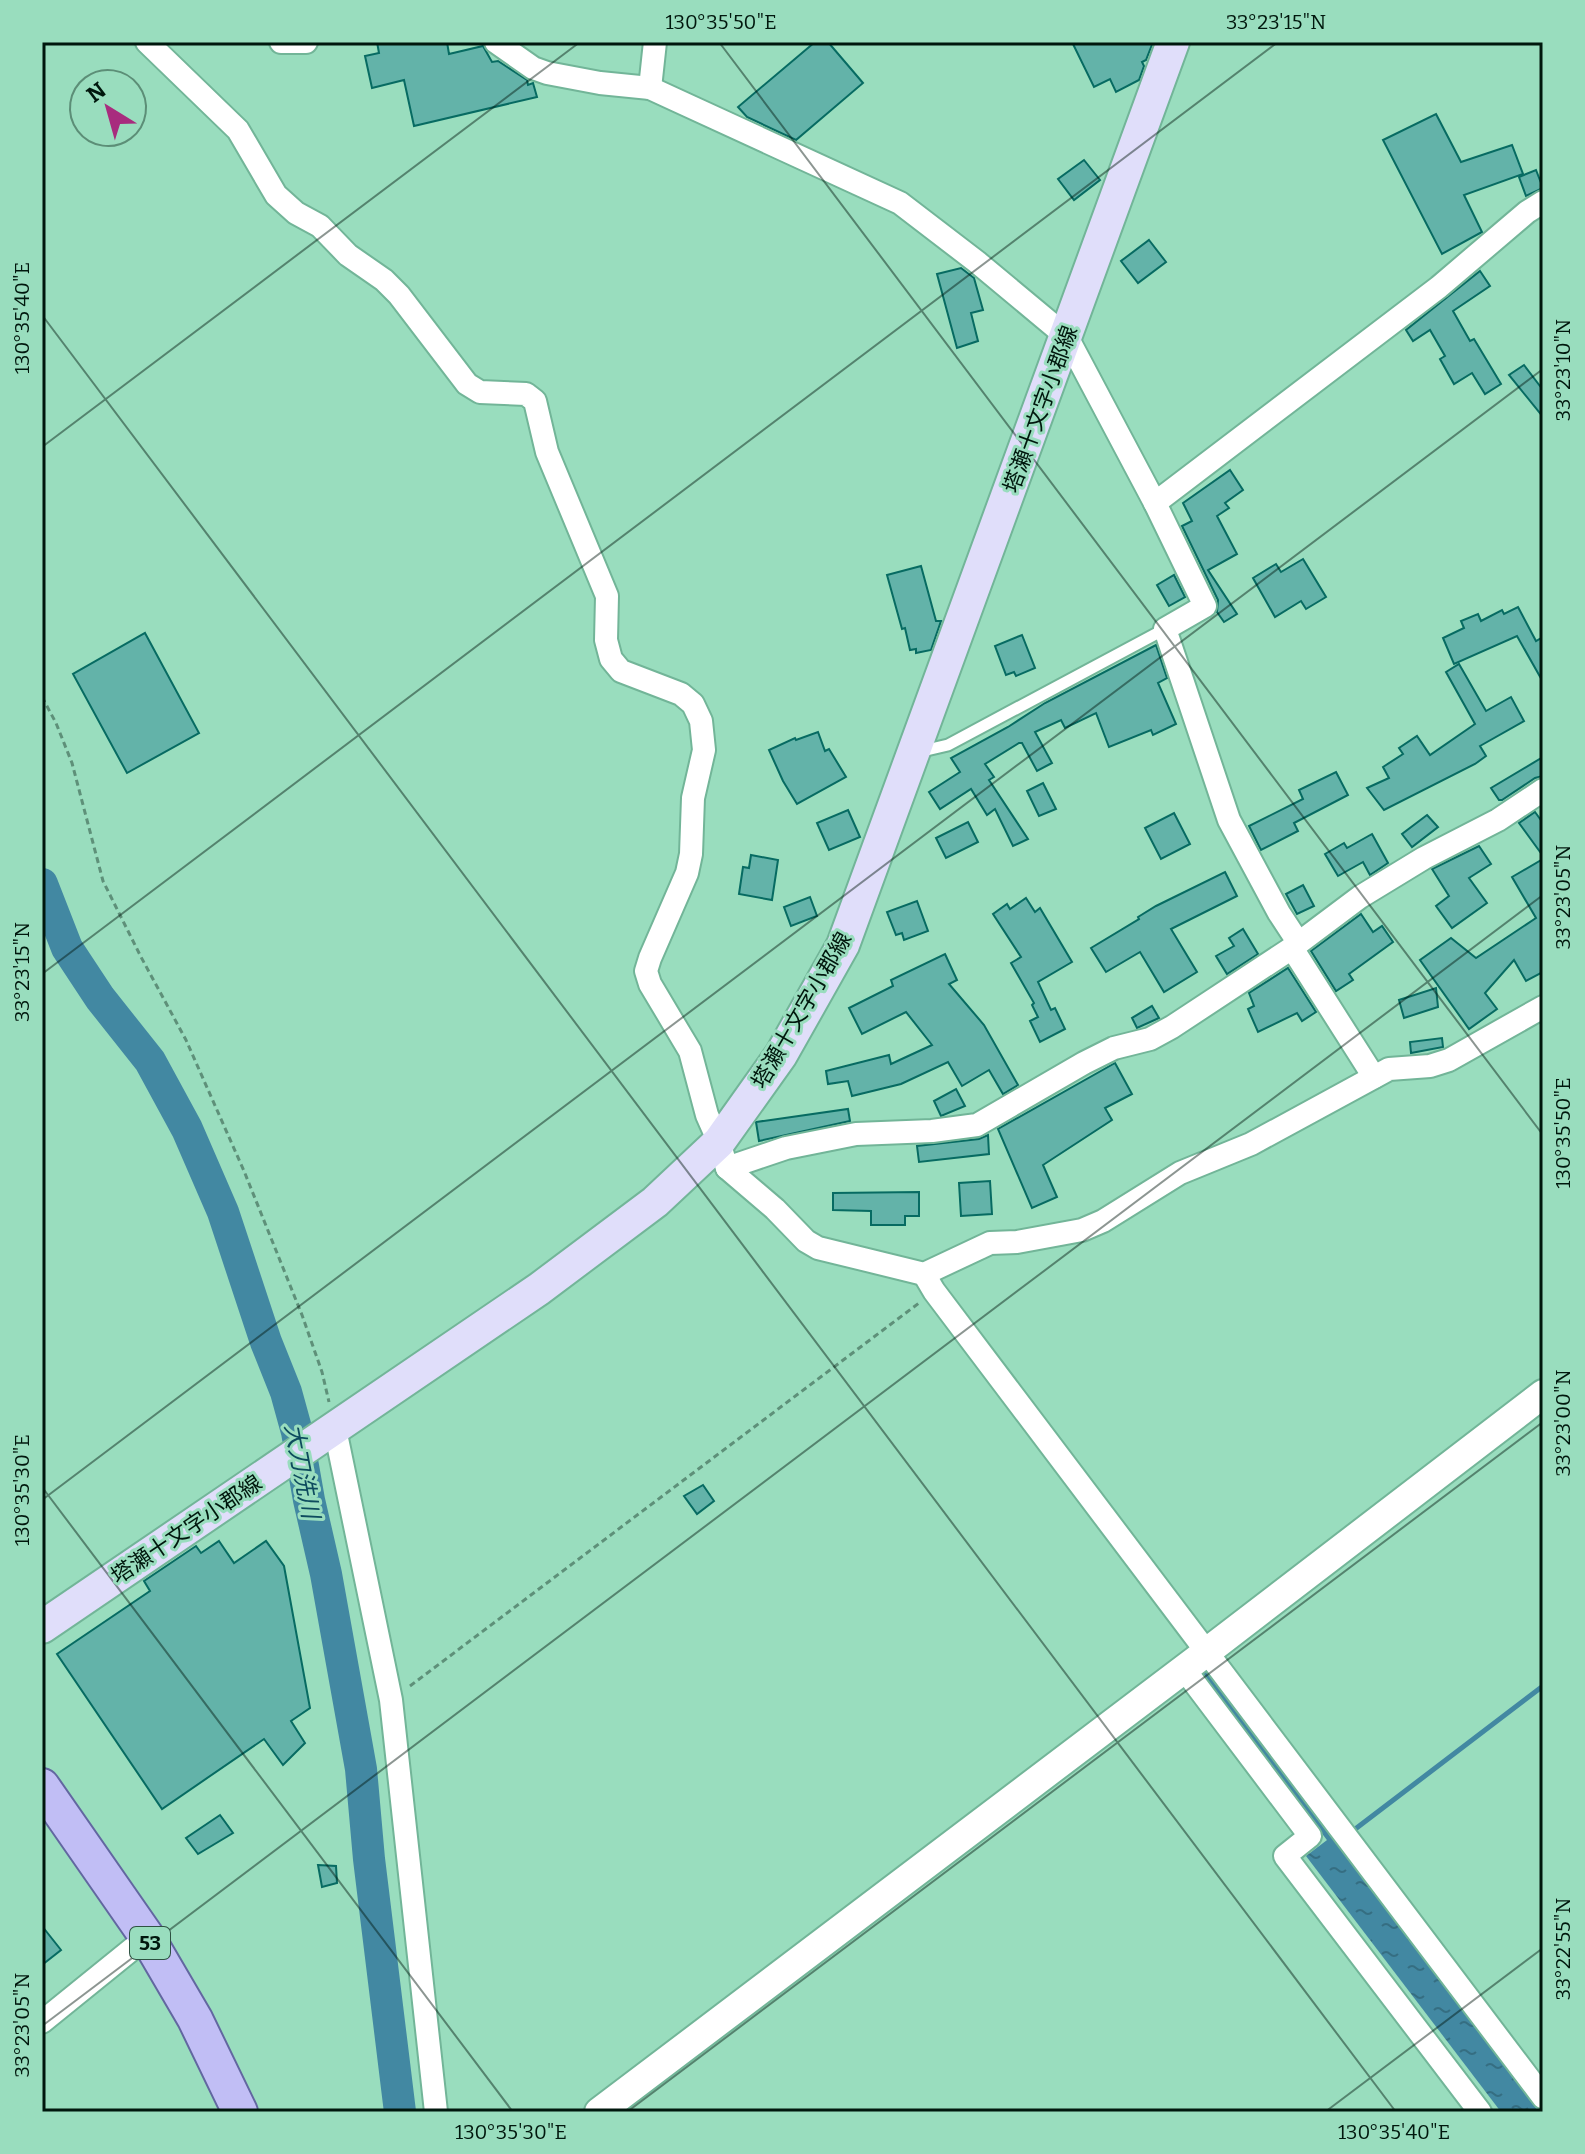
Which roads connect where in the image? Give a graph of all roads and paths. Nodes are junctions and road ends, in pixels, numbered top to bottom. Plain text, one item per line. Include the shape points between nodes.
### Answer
1 (147, 42) edge
2 (281, 42) edge
3 (306, 42) edge
4 (496, 42) edge
5 (655, 42) edge
6 (1173, 42) edge
7 (650, 88) junction
8 (1543, 202) edge
9 (1067, 337) junction
10 (1155, 503) junction
11 (1165, 629) junction
12 (42, 697) edge
13 (914, 753) junction
14 (1543, 790) edge
15 (1295, 945) junction
16 (1543, 1007) edge
17 (1374, 1077) junction
18 (723, 1155) junction
19 (929, 1282) junction
20 (1543, 1394) edge
21 (331, 1432) junction
22 (42, 1627) edge
23 (1208, 1651) junction
24 (1184, 1669) junction
25 (391, 1700) junction
26 (42, 1786) edge
27 (147, 1937) junction
28 (42, 2022) edge
29 (1543, 2097) edge
30 (1479, 2111) edge
31 (240, 2112) edge
32 (436, 2112) edge
33 (599, 2112) edge

1 - 18 street via 238,130 276,195 399,295 467,384 480,392 526,394 535,401 547,452 607,596 611,659 621,671 681,694 693,704 704,750 693,798 691,854 646,971 690,1051
2 - 3 street
4 - 7 street via 547,73
5 - 7 street
6 - 9 main road, 塔瀬十文字小郡線
7 - 9 street via 900,203
8 - 10 street
9 - 10 street
9 - 13 main road, 塔瀬十文字小郡線
10 - 11 street via 1205,606
11 - 13 lane via 948,745
11 - 15 street via 1229,820
12 - 21 path via 72,763 103,881 186,1040 244,1171 317,1358
13 - 18 main road, 塔瀬十文字小郡線 via 843,945
14 - 15 street via 1360,897
15 - 17 street
15 - 18 street via 1172,1027 1084,1063 977,1125 856,1134
16 - 17 street via 1449,1060 1389,1069
17 - 19 street via 1251,1144 1180,1173 1103,1221 1042,1238 990,1243
18 - 19 street via 806,1241
18 - 21 main road, 塔瀬十文字小郡線
19 - 23 street
19 - 25 path
20 - 23 street
21 - 22 main road, 塔瀬十文字小郡線
21 - 25 street
23 - 24 street
23 - 29 street
24 - 30 street via 1310,1836 1285,1856
24 - 33 street
25 - 32 street
26 - 27 main road, 53
27 - 28 street
27 - 31 main road, 53

